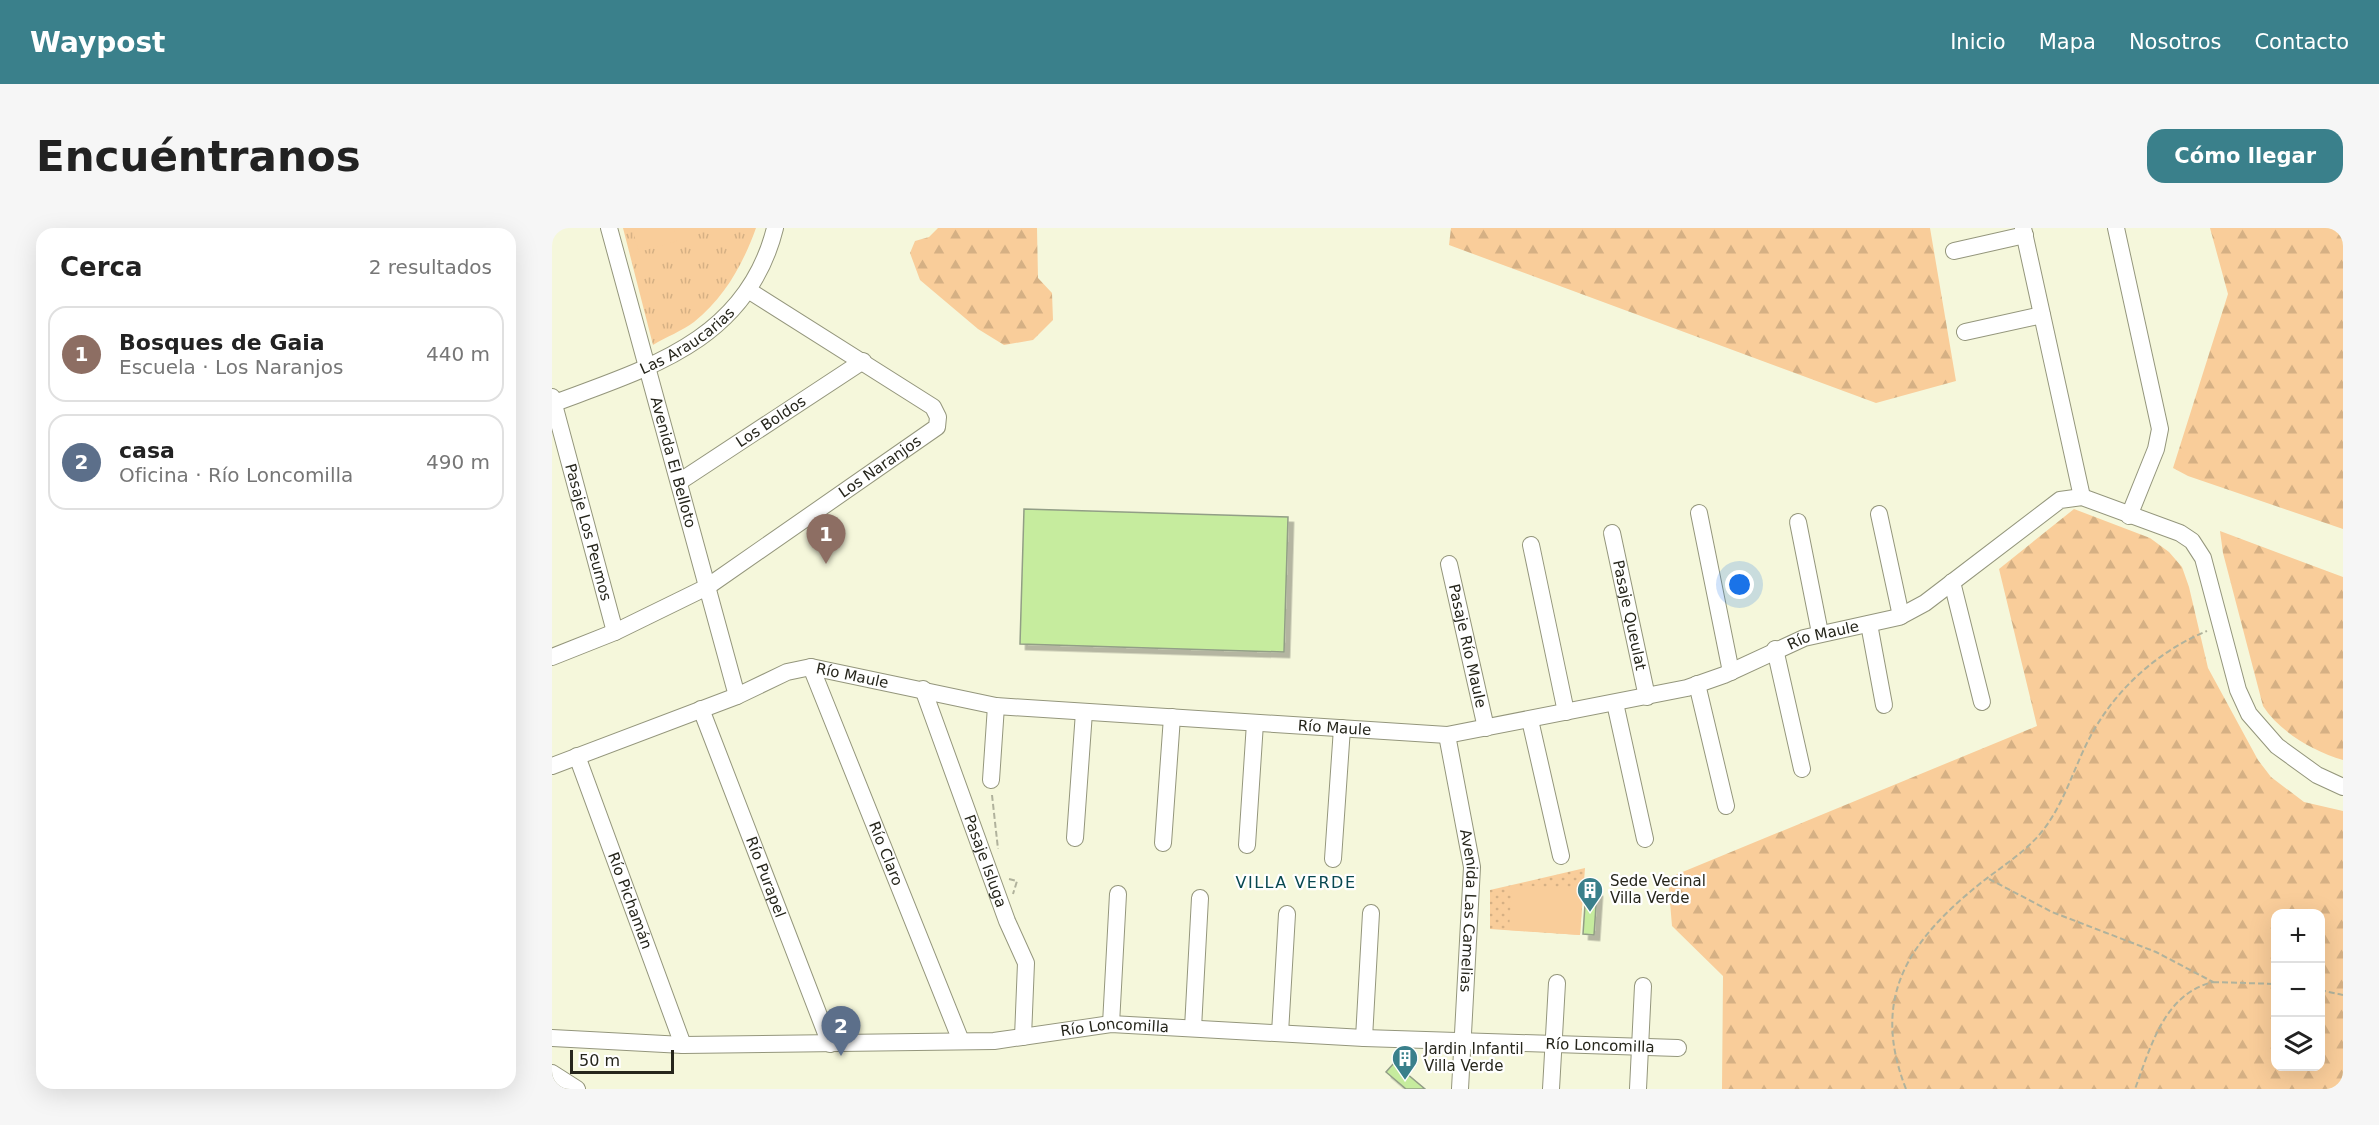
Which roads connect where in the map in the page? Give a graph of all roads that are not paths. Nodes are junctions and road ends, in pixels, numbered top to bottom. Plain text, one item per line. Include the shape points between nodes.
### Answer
1 (609, 228) edge
2 (775, 228) edge
3 (2116, 228) edge
4 (2024, 232) edge
5 (1954, 251) dead end
6 (748, 290) junction
7 (2042, 315) junction
8 (1965, 332) dead end
9 (863, 360) junction
10 (649, 368) junction
11 (553, 402) edge
12 (679, 482) junction
13 (2082, 497) junction
14 (1699, 513) dead end
15 (1879, 514) dead end
16 (2129, 516) junction
17 (1798, 522) dead end
18 (1612, 532) dead end
19 (1531, 545) dead end
20 (1449, 564) dead end
21 (1952, 582) junction
22 (706, 587) junction
23 (1901, 616) junction
24 (1869, 624) junction
25 (615, 632) junction
26 (1820, 633) junction
27 (1775, 649) junction
28 (552, 657) edge
29 (811, 667) junction
30 (1731, 672) junction
31 (1697, 684) junction
32 (924, 689) junction
33 (737, 696) junction
34 (1647, 697) junction
35 (1982, 702) dead end
36 (1615, 703) junction
37 (1884, 705) dead end
38 (996, 706) junction
39 (701, 709) junction
40 (1084, 712) junction
41 (1566, 712) junction
42 (1172, 717) junction
43 (1530, 720) junction
44 (1255, 723) junction
45 (1342, 728) junction
46 (1486, 728) junction
47 (1447, 735) junction
48 (577, 756) junction
49 (552, 766) edge
50 (1802, 769) dead end
51 (991, 780) road end
52 (2343, 787) edge
53 (1726, 806) dead end
54 (1075, 838) dead end
55 (1645, 839) dead end
56 (1163, 843) dead end
57 (1247, 845) dead end
58 (1561, 856) dead end
59 (1333, 860) dead end
60 (1118, 894) dead end
61 (1200, 898) dead end
62 (1371, 913) dead end
63 (1287, 914) dead end
64 (1557, 983) dead end
65 (1642, 986) dead end
66 (1111, 1024) junction
67 (1193, 1028) junction
68 (1280, 1033) junction
69 (1023, 1037) junction
70 (552, 1038) edge
71 (1364, 1038) junction
72 (961, 1041) junction
73 (1464, 1041) junction
74 (830, 1044) junction
75 (1554, 1044) junction
76 (683, 1045) junction
77 (1641, 1046) junction
78 (1678, 1048) dead end
79 (554, 1079) edge
80 (577, 1089) edge
81 (1460, 1089) edge
82 (1551, 1089) edge
83 (1638, 1089) edge

1 - 10 street, Avenida El Belloto
2 - 6 street, Las Araucarias via 767,254
3 - 16 street via 2160,429
4 - 5 street
4 - 7 street
6 - 9 street, Los Naranjos
6 - 10 street, Las Araucarias via 709,332
7 - 8 street
7 - 13 street
9 - 12 street, Los Boldos
9 - 22 street, Los Naranjos via 933,407 938,427
10 - 11 street, Las Araucarias
10 - 12 street, Avenida El Belloto
11 - 25 street, Pasaje Los Peumos
12 - 22 street, Avenida El Belloto
13 - 16 street
13 - 21 street, Río Maule via 2060,500
14 - 30 street
15 - 23 street
16 - 52 street via 2180,533 2197,546 2204,558 2238,690 2257,726 2302,765
17 - 26 street
18 - 34 street, Pasaje Queulat
19 - 41 street
20 - 46 street, Pasaje Río Maule
21 - 23 street, Río Maule
21 - 35 street
22 - 25 street, Los Naranjos
22 - 33 street, Avenida El Belloto
23 - 24 street, Río Maule
24 - 26 street, Río Maule
24 - 37 street
25 - 28 street, Los Naranjos
26 - 27 street, Río Maule
27 - 30 street, Río Maule
27 - 50 street
29 - 32 street, Río Maule
29 - 33 street, Río Maule via 787,672
29 - 72 street, Río Claro
30 - 31 street, Río Maule
31 - 34 street, Río Maule
31 - 53 street
32 - 38 street, Río Maule
32 - 69 street, Pasaje Isluga via 1007,921 1026,963
33 - 39 street, Río Maule
34 - 36 street, Río Maule
36 - 41 street, Río Maule
36 - 55 street
38 - 40 street, Río Maule
38 - 51 street
39 - 48 street, Río Maule
39 - 74 street, Río Purapel
40 - 42 street, Río Maule
40 - 54 street
41 - 43 street, Río Maule
42 - 44 street, Río Maule
42 - 56 street
43 - 46 street, Río Maule
43 - 58 street
44 - 45 street, Río Maule
44 - 57 street
45 - 47 street, Río Maule
45 - 59 street
46 - 47 street, Río Maule
47 - 73 street, Avenida Las Camelias via 1472,867
48 - 49 street, Río Maule
48 - 76 street, Río Pichamán
60 - 66 street
61 - 67 street
62 - 71 street
63 - 68 street
64 - 75 street
65 - 77 street
66 - 67 street, Río Loncomilla
66 - 69 street, Río Loncomilla
67 - 68 street, Río Loncomilla
68 - 71 street, Río Loncomilla
69 - 72 street, Río Loncomilla
70 - 76 street, Río Loncomilla
71 - 73 street, Río Loncomilla
72 - 74 street, Río Loncomilla
73 - 75 street, Río Loncomilla
73 - 81 street, Avenida Las Camelias
74 - 76 street, Río Loncomilla
75 - 77 street, Río Loncomilla
75 - 82 street
77 - 78 street, Río Loncomilla
77 - 83 street
79 - 80 street

